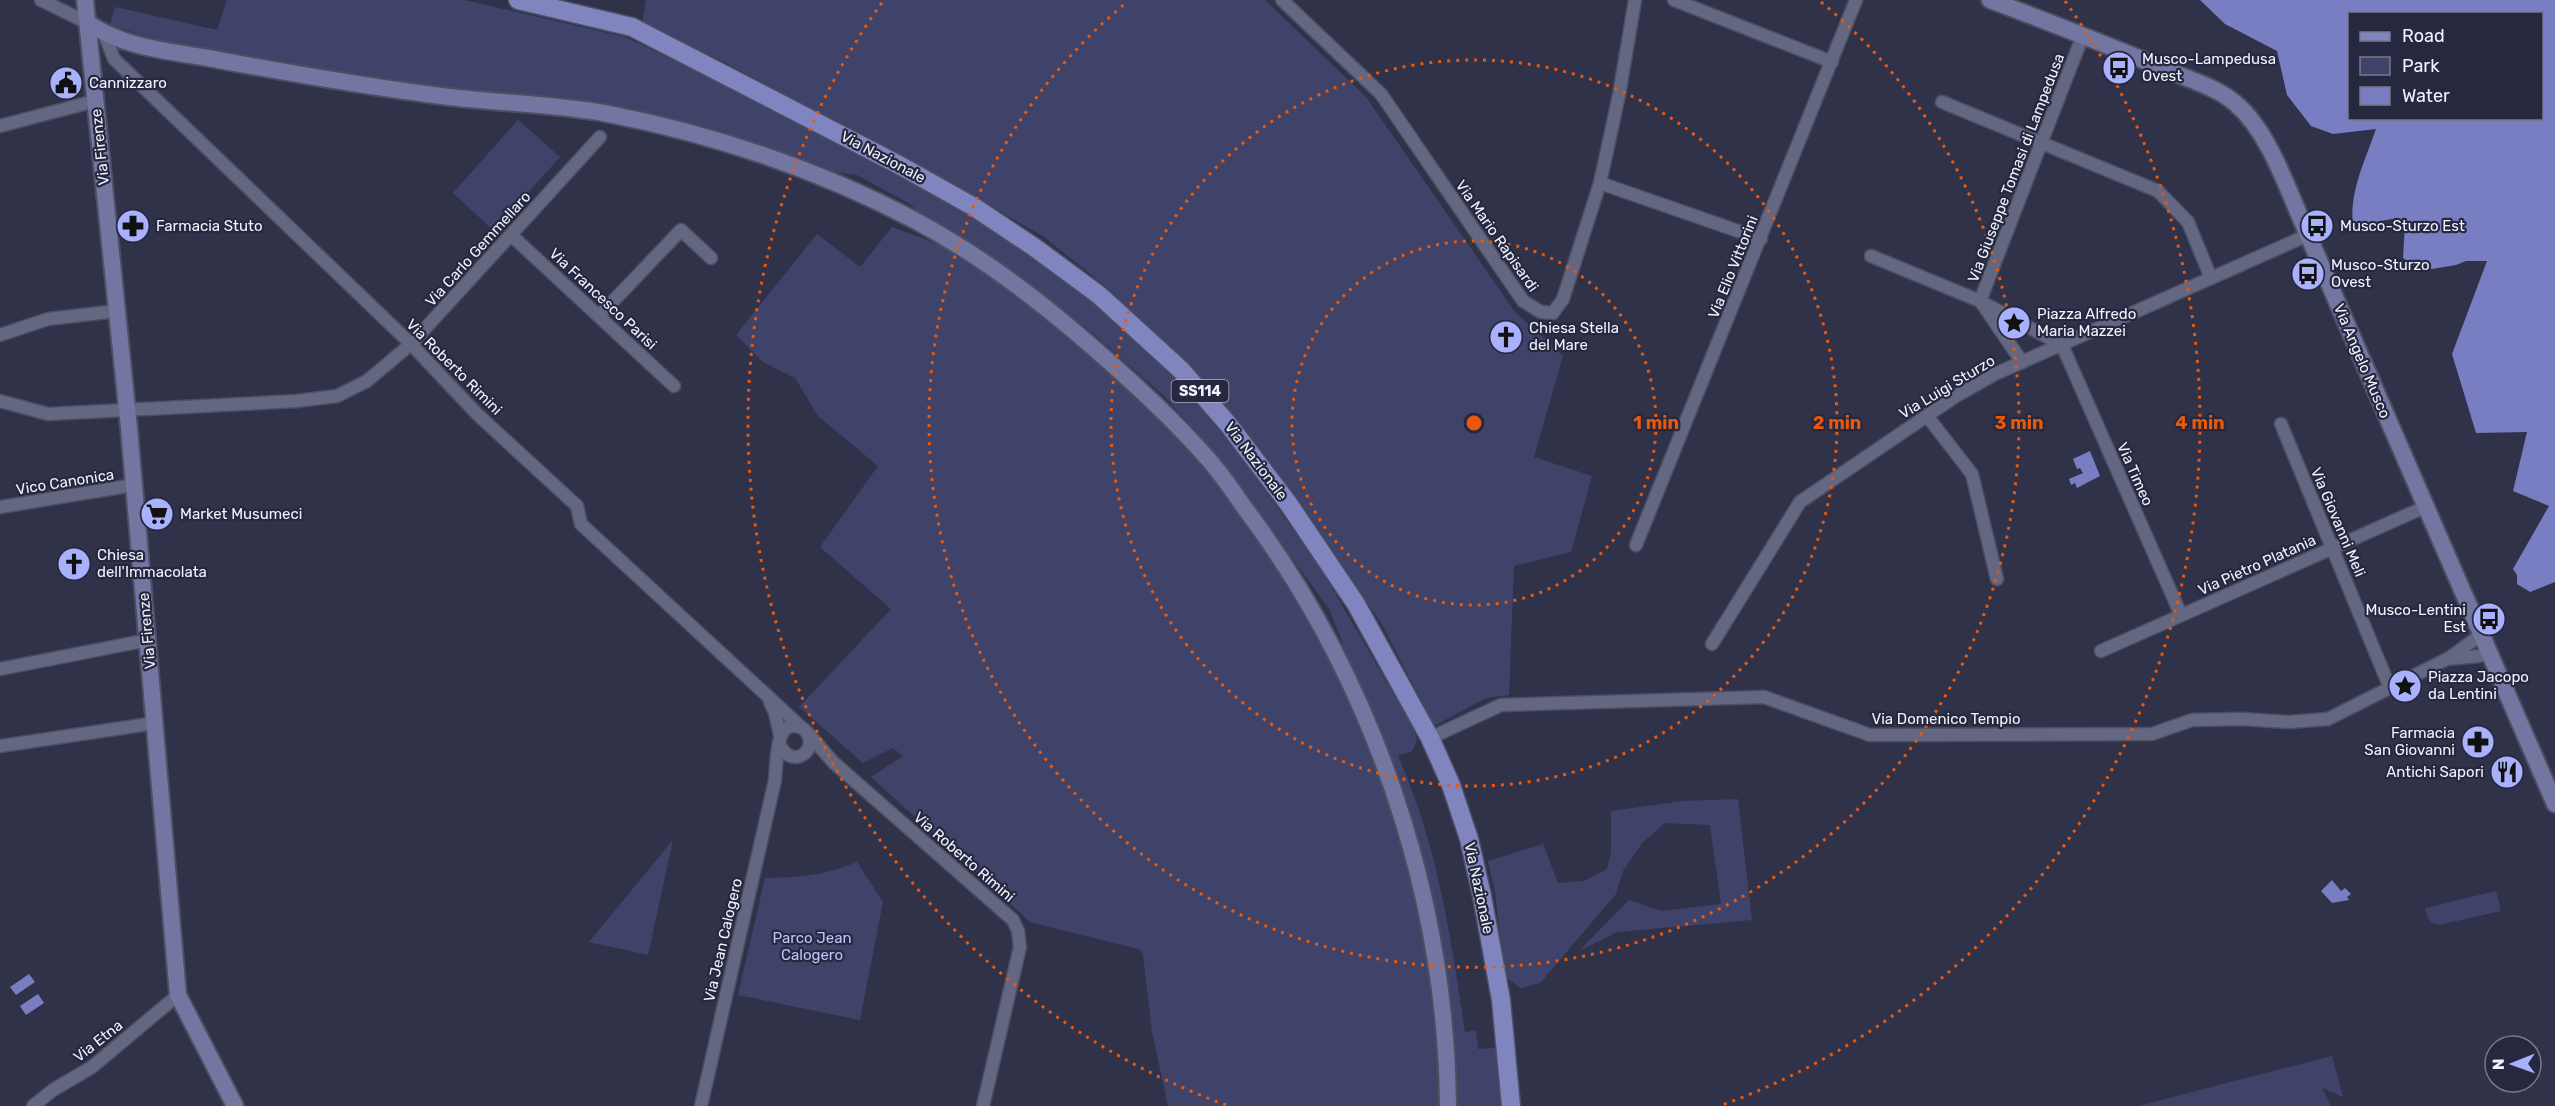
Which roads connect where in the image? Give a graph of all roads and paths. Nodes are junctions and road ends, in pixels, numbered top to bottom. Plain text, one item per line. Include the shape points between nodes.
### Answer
1 (41, 0) edge
2 (85, 0) edge
3 (518, 0) edge
4 (1282, 0) edge
5 (1635, 0) edge
6 (1674, 0) edge
7 (1856, 0) edge
8 (1990, 0) edge
9 (88, 23) junction
10 (104, 33) junction
11 (2083, 35) junction
12 (91, 54) junction
13 (114, 59) junction
14 (1832, 62) junction
15 (95, 100) junction
16 (1942, 102) dead end
17 (0, 126) edge
18 (600, 137) dead end
19 (2042, 143) junction
20 (1600, 183) junction
21 (511, 235) junction
22 (2307, 235) junction
23 (1761, 238) junction
24 (1871, 256) dead end
25 (711, 258) dead end
26 (2211, 278) junction
27 (1980, 301) junction
28 (117, 311) junction
29 (599, 316) junction
30 (0, 335) edge
31 (411, 344) junction
32 (2062, 345) junction
33 (2022, 362) junction
34 (674, 386) dead end
35 (0, 401) edge
36 (127, 411) junction
37 (1927, 416) junction
38 (2281, 424) dead end
39 (134, 485) junction
40 (0, 507) edge
41 (2425, 507) junction
42 (1636, 545) dead end
43 (2332, 548) junction
44 (1997, 579) dead end
45 (2181, 615) junction
46 (2482, 634) junction
47 (148, 640) junction
48 (1712, 645) dead end
49 (2101, 651) dead end
50 (2490, 652) junction
51 (2447, 659) junction
52 (0, 669) edge
53 (2390, 688) junction
54 (768, 698) junction
55 (156, 723) junction
56 (804, 730) junction
57 (1430, 738) junction
58 (779, 739) junction
59 (0, 746) edge
60 (800, 756) junction
61 (833, 762) junction
62 (775, 780) junction
63 (2555, 804) edge
64 (178, 995) junction
65 (33, 1106) edge
66 (235, 1106) edge
67 (701, 1106) edge
68 (983, 1106) edge
69 (1448, 1106) edge
70 (1511, 1106) edge

1 - 9 street
2 - 9 street, Via Firenze
3 - 57 main road, Via Nazionale / SS114 via 632,27 974,207 1099,295 1181,370 1228,423 1356,604
4 - 20 street, Via Mario Rapisardi via 1381,94 1523,302 1541,312 1553,313 1563,299
5 - 20 street, Via Mario Rapisardi
6 - 14 street
7 - 14 street, Via Elio Vittorini
8 - 11 street, Via Angelo Musco
9 - 10 street
9 - 12 street, Via Firenze
10 - 13 street
10 - 69 street via 136,44 265,69 448,97 599,112 736,145 821,177 916,221 1056,316 1153,402 1210,461 1296,580 1338,657 1391,785 1420,884 1442,1007
11 - 19 street, Via Giuseppe Tomasi di Lampedusa
11 - 22 street, Via Angelo Musco via 2235,102 2261,137
12 - 13 street
12 - 15 street, Via Firenze
13 - 31 street, Via Roberto Rimini
14 - 23 street, Via Elio Vittorini
15 - 17 street
15 - 28 street, Via Firenze
16 - 19 street
18 - 21 street, Via Carlo Gemmellaro
19 - 26 street via 2158,191 2188,222
19 - 27 street, Via Giuseppe Tomasi di Lampedusa
20 - 23 street
21 - 29 street, Via Francesco Parisi
21 - 31 street, Via Carlo Gemmellaro
22 - 26 street, Via Luigi Sturzo
22 - 41 street, Via Angelo Musco
23 - 42 street, Via Elio Vittorini
24 - 27 street, Via Giuseppe Tomasi di Lampedusa
25 - 29 street via 681,230
26 - 32 street, Via Luigi Sturzo
27 - 32 street
27 - 33 street
28 - 30 street via 48,319
28 - 36 street, Via Firenze
29 - 34 street, Via Francesco Parisi
31 - 36 street, Via Carlo Gemmellaro via 367,381 337,396
31 - 54 street, Via Roberto Rimini via 477,414 577,506 581,524
32 - 33 street, Via Luigi Sturzo
32 - 45 street, Via Timeo
33 - 37 street, Via Luigi Sturzo via 1985,379
35 - 36 street, Via Carlo Gemmellaro via 48,414
36 - 39 street, Via Firenze
37 - 44 street via 1972,474
37 - 48 street, Via Luigi Sturzo via 1800,502
38 - 43 street, Via Giovanni Meli
39 - 40 street, Vico Canonica
39 - 47 street, Via Firenze
41 - 43 street, Via Pietro Platania
41 - 46 street, Via Angelo Musco
43 - 45 street, Via Pietro Platania
43 - 53 street, Via Giovanni Meli
45 - 49 street, Via Pietro Platania
46 - 50 street, Via Angelo Musco
46 - 51 street
47 - 52 street
47 - 55 street, Via Firenze
50 - 51 street
50 - 63 street, Via Angelo Musco
51 - 53 street
53 - 57 street, Via Domenico Tempio via 2328,719 2289,723 2192,720 2152,734 1870,735 1764,697 1501,705
54 - 56 street, Via Roberto Rimini
54 - 58 street
55 - 59 street
55 - 64 street, Via Firenze
56 - 58 street via 793,726 785,729
56 - 60 street via 810,740 809,748
56 - 61 street, Via Roberto Rimini
57 - 70 main road, Via Nazionale / SS114 via 1469,839 1482,896 1501,1000
58 - 60 street via 788,756
58 - 62 street, Via Jean Calogero
60 - 61 street via 816,754
60 - 62 street
61 - 68 street, Via Roberto Rimini via 1013,920 1018,931 1018,958
62 - 67 street, Via Jean Calogero
64 - 65 street, Via Etna via 92,1067
64 - 66 street, Via Firenze

